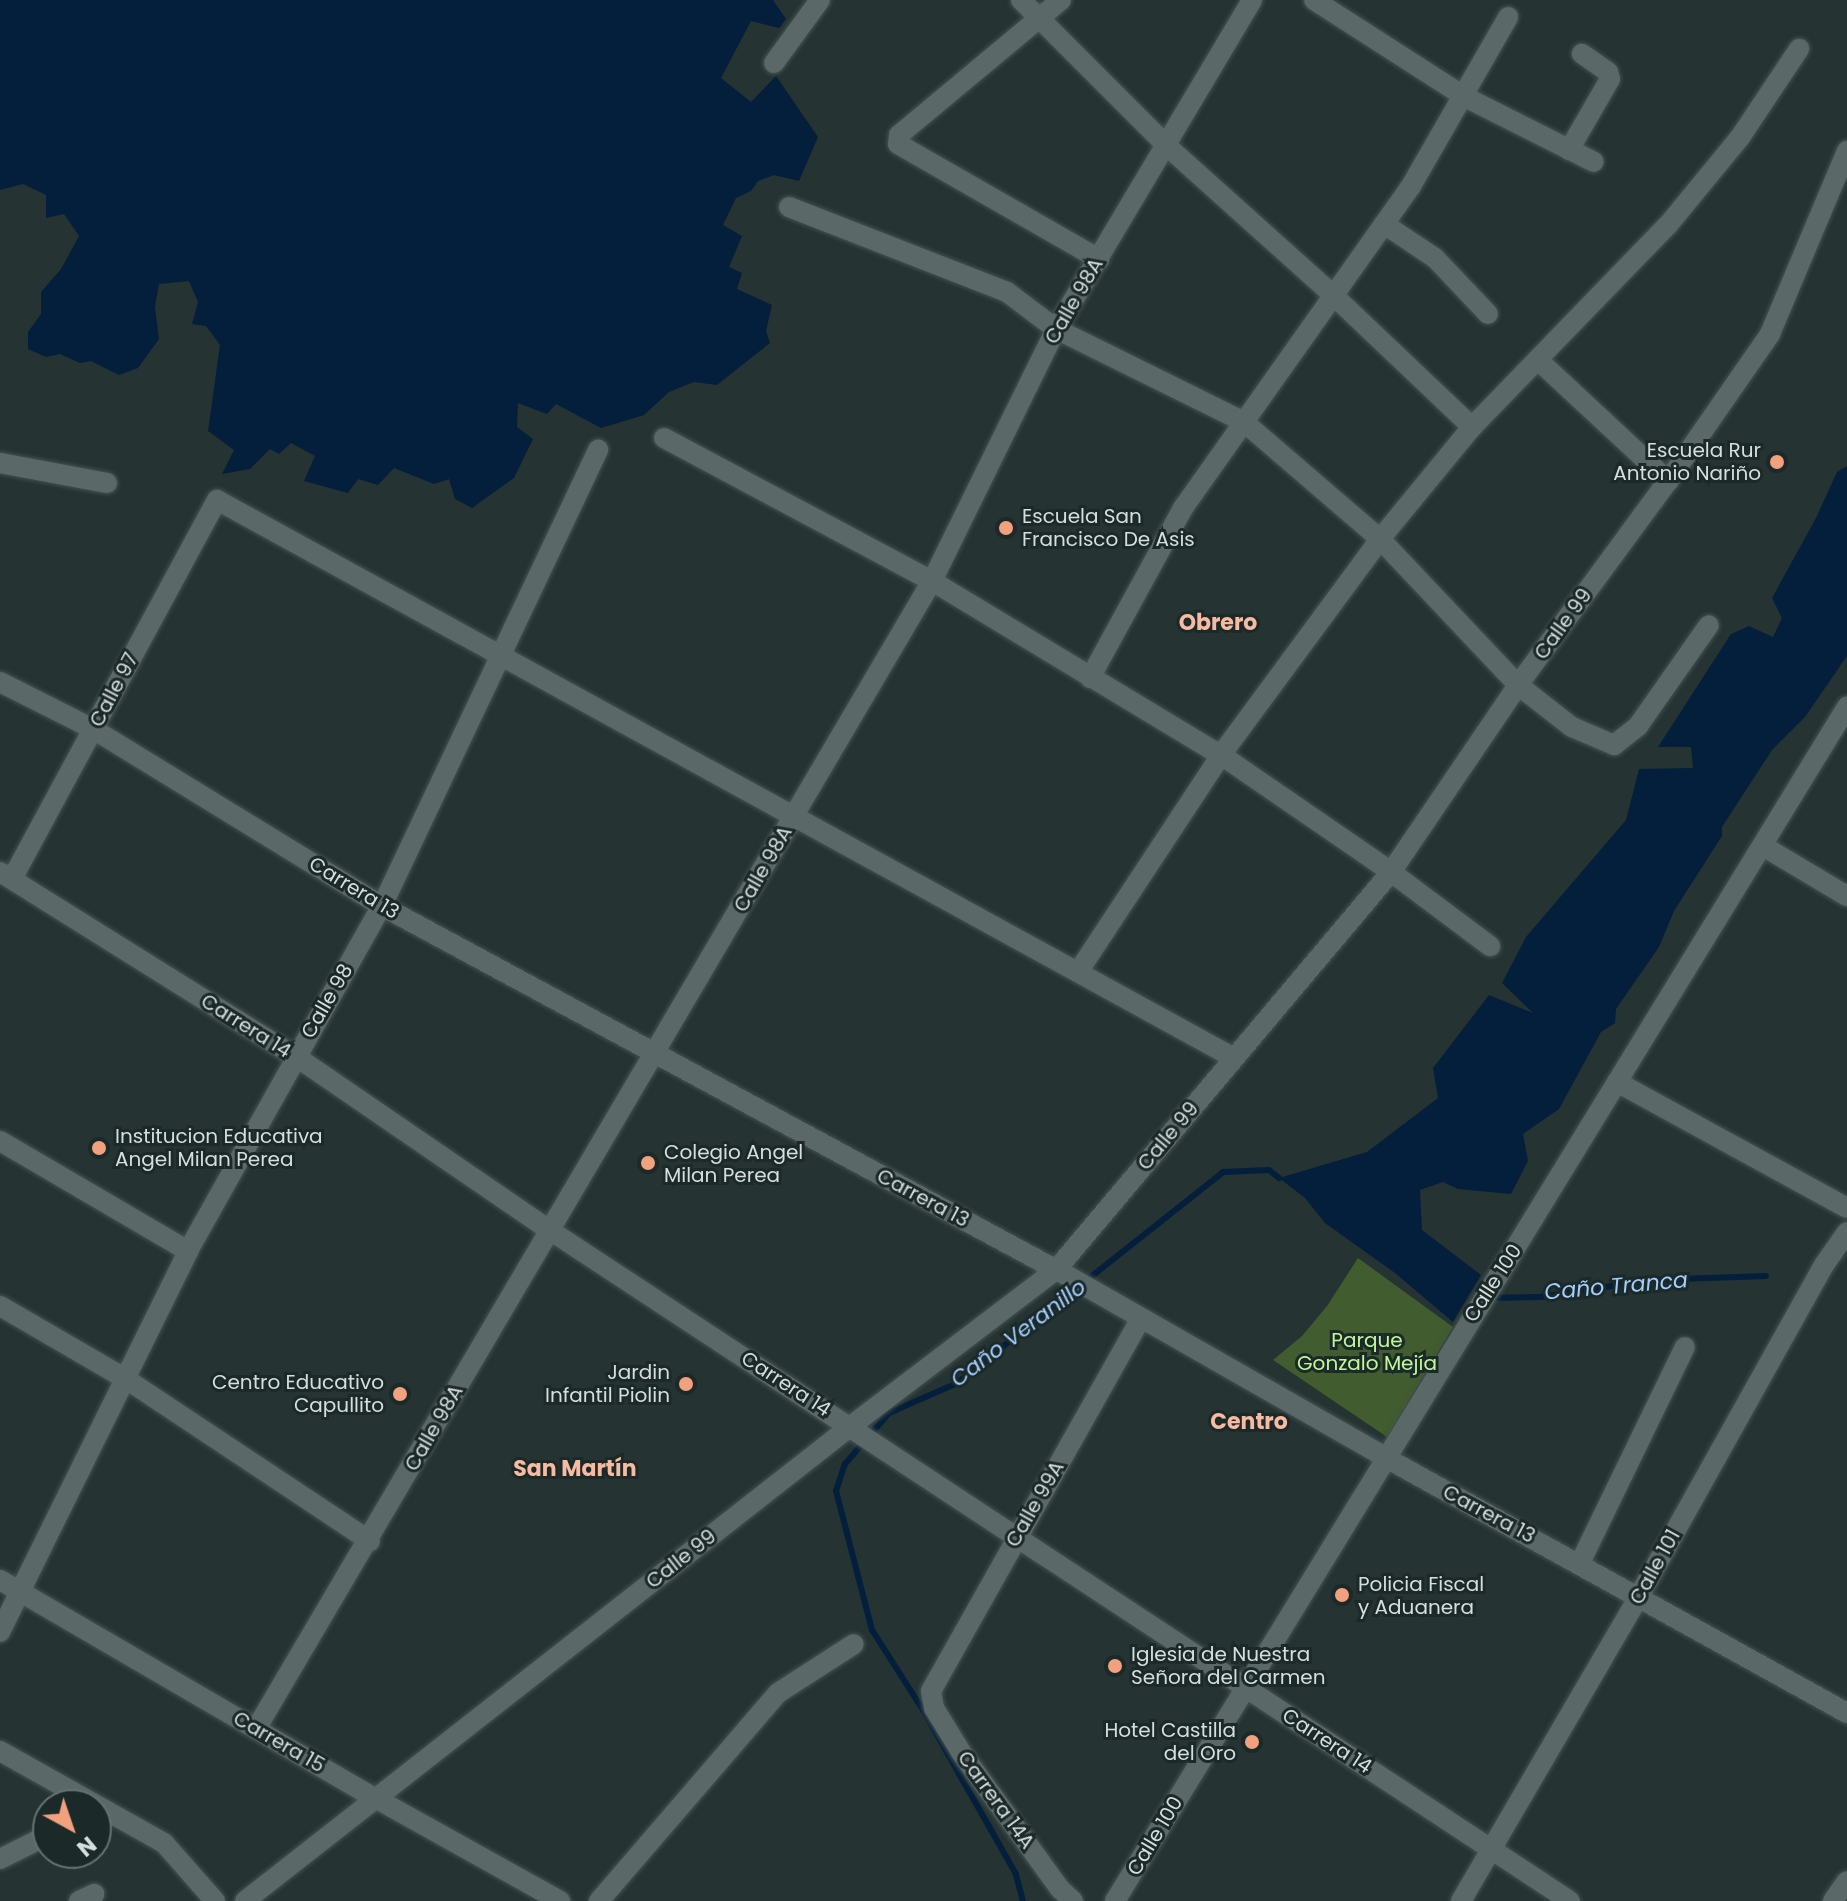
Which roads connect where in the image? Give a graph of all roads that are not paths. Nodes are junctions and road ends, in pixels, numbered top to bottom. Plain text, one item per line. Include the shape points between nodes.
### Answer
1 (820, 0) edge
2 (1021, 0) edge
3 (1061, 0) edge
4 (1252, 0) edge
5 (1314, 0) edge
6 (1508, 17) dead end
7 (1040, 19) junction
8 (1799, 49) dead end
9 (1582, 54) dead end
10 (774, 63) dead end
11 (1465, 97) junction
12 (1167, 146) junction
13 (1569, 150) junction
14 (1847, 151) edge
15 (1594, 162) dead end
16 (789, 207) dead end
17 (1384, 224) junction
18 (1099, 259) junction
19 (1333, 295) junction
20 (1488, 314) dead end
21 (1056, 329) junction
22 (1538, 360) junction
23 (1244, 422) junction
24 (1472, 427) junction
25 (664, 438) dead end
26 (598, 450) dead end
27 (0, 463) edge
28 (1668, 481) junction
29 (107, 483) dead end
30 (1380, 539) junction
31 (932, 581) junction
32 (1709, 625) dead end
33 (500, 656) junction
34 (1090, 678) junction
35 (0, 682) edge
36 (1518, 685) junction
37 (1847, 707) edge
38 (93, 729) junction
39 (1221, 755) junction
40 (794, 817) junction
41 (1763, 846) junction
42 (1391, 872) junction
43 (6, 876) edge
44 (1847, 896) edge
45 (382, 906) junction
46 (1490, 946) dead end
47 (1078, 972) junction
48 (295, 1056) junction
49 (655, 1056) junction
50 (1234, 1058) junction
51 (1617, 1082) junction
52 (0, 1141) edge
53 (1847, 1208) edge
54 (548, 1229) junction
55 (1847, 1232) edge
56 (188, 1251) junction
57 (1061, 1272) junction
58 (0, 1306) edge
59 (1141, 1318) junction
60 (1685, 1347) dead end
61 (126, 1379) junction
62 (855, 1429) junction
63 (1388, 1459) junction
64 (1016, 1537) junction
65 (370, 1541) junction
66 (1580, 1563) junction
67 (0, 1580) edge
68 (22, 1592) junction
69 (1639, 1596) junction
70 (0, 1632) edge
71 (854, 1644) dead end
72 (1245, 1688) junction
73 (931, 1691) joint
74 (1847, 1713) edge
75 (256, 1729) junction
76 (0, 1751) edge
77 (64, 1789) edge
78 (375, 1798) junction
79 (112, 1817) edge
80 (32, 1843) edge
81 (1493, 1850) junction
82 (0, 1859) edge
83 (1847, 1881) edge
84 (215, 1901) edge
85 (245, 1901) edge
86 (560, 1901) edge
87 (599, 1901) edge
88 (1073, 1901) edge
89 (1115, 1901) edge
90 (1461, 1901) edge
91 (1570, 1901) edge
92 (1833, 1901) edge

1 - 10 street
2 - 7 street
3 - 7 street
4 - 12 street, Calle 98A
5 - 11 street
6 - 11 street
7 - 12 street
7 - 18 street via 899,135 898,144
8 - 22 street via 1741,136 1668,225
9 - 13 street via 1610,79
11 - 13 street
11 - 17 street
12 - 18 street, Calle 98A
12 - 19 street
13 - 15 street
14 - 28 street, Calle 99 via 1770,334
16 - 21 street via 1007,292
17 - 19 street
17 - 20 street via 1435,258
18 - 21 street, Calle 98A
19 - 23 street
19 - 24 street
21 - 23 street
21 - 31 street, Calle 98A
22 - 24 street
22 - 28 street
23 - 30 street
23 - 34 street via 1183,508
24 - 30 street
25 - 31 street
26 - 33 street, Calle 98
27 - 29 street
28 - 36 street, Calle 99
30 - 36 street
30 - 39 street
31 - 34 street
31 - 40 street, Calle 98A
32 - 36 street via 1638,726 1614,745 1572,727
33 - 38 street, Calle 97 via 217,500
33 - 40 street
33 - 45 street, Calle 98
34 - 39 street
35 - 38 street, Carrera 13
36 - 42 street, Calle 99
37 - 41 street, Calle 100
38 - 43 street, Calle 97
38 - 45 street, Carrera 13
39 - 42 street
39 - 47 street
40 - 47 street
40 - 49 street, Calle 98A
41 - 44 street
41 - 51 street, Calle 100
42 - 46 street
42 - 50 street, Calle 99
43 - 48 street, Carrera 14
45 - 48 street, Calle 98
45 - 49 street, Carrera 13
47 - 50 street
48 - 54 street, Carrera 14
48 - 56 street, Calle 98
49 - 54 street, Calle 98A
49 - 57 street, Carrera 13
50 - 57 street, Calle 99
51 - 53 street
51 - 63 street, Calle 100
52 - 56 street
54 - 62 street, Carrera 14
54 - 65 street, Calle 98A
55 - 69 street, Calle 101
56 - 61 street, Calle 98
57 - 59 street, Carrera 13
57 - 62 street, Calle 99
58 - 61 street
59 - 63 street, Carrera 13
59 - 64 street, Calle 99A
60 - 66 street
61 - 65 street
61 - 68 street, Calle 98
62 - 64 street, Carrera 14
62 - 78 street, Calle 99
63 - 66 street, Carrera 13
63 - 72 street, Calle 100
64 - 72 street, Carrera 14
64 - 73 street, Calle 99A
65 - 75 street, Calle 98A
66 - 69 street, Carrera 13
67 - 68 street, Carrera 15
68 - 70 street, Calle 98
68 - 75 street, Carrera 15
69 - 74 street, Carrera 13
69 - 81 street, Calle 101
71 - 87 street via 778,1693
72 - 81 street, Carrera 14
72 - 89 street, Calle 100
73 - 88 street, Carrera 14A via 934,1708 961,1752
75 - 78 street, Carrera 15
76 - 77 street
78 - 85 street, Calle 99
78 - 86 street, Carrera 15
79 - 84 street via 164,1843
80 - 82 street
81 - 90 street, Calle 101
81 - 91 street, Carrera 14
83 - 92 street

